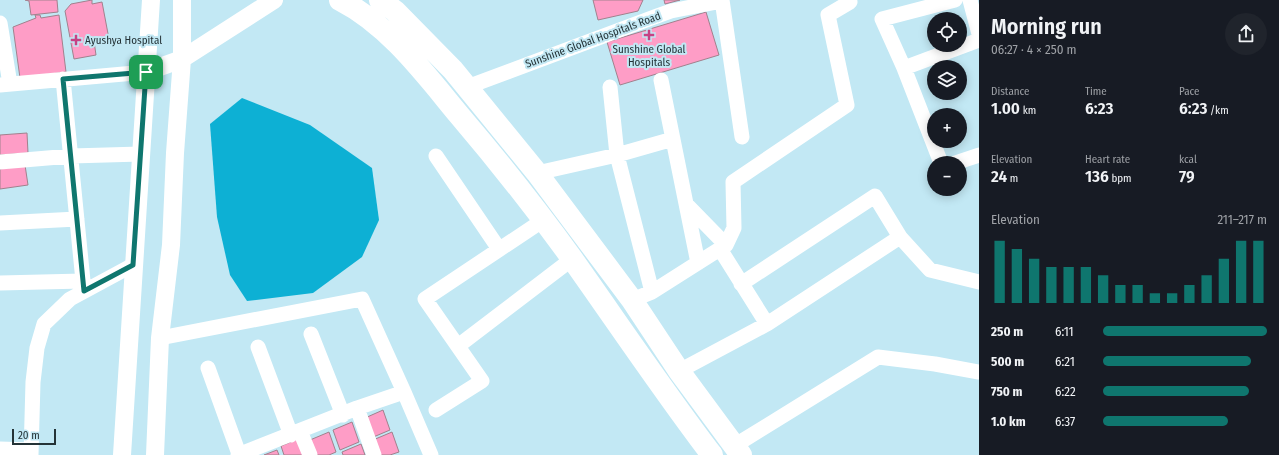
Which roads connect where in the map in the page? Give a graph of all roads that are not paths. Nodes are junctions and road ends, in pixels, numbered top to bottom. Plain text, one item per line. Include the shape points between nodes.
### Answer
1 (151, 0) edge
2 (182, 0) edge
3 (274, 0) edge
4 (340, 0) edge
5 (380, 0) edge
6 (955, 0) edge
7 (970, 0) edge
8 (722, 1) edge
9 (850, 2) dead end
10 (907, 6) edge
11 (0, 24) edge
12 (979, 34) edge
13 (979, 40) edge
14 (182, 59) junction
15 (904, 68) junction
16 (146, 72) junction
17 (63, 79) junction
18 (661, 80) dead end
19 (5, 84) edge
20 (467, 87) junction
21 (610, 87) dead end
22 (742, 137) dead end
23 (673, 139) junction
24 (141, 154) junction
25 (617, 155) junction
26 (979, 155) edge
27 (71, 156) junction
28 (436, 156) dead end
29 (938, 156) edge
30 (967, 159) edge
31 (0, 162) edge
32 (537, 173) junction
33 (686, 204) junction
34 (77, 218) junction
35 (542, 221) junction
36 (0, 223) edge
37 (900, 237) junction
38 (723, 247) junction
39 (499, 249) junction
40 (572, 259) junction
41 (698, 263) junction
42 (133, 265) junction
43 (979, 282) edge
44 (0, 283) edge
45 (742, 284) junction
46 (84, 286) junction
47 (652, 292) junction
48 (632, 300) junction
49 (767, 324) junction
50 (311, 334) dead end
51 (160, 338) junction
52 (458, 346) junction
53 (258, 347) dead end
54 (208, 368) dead end
55 (679, 371) junction
56 (979, 372) edge
57 (404, 392) junction
58 (357, 408) junction
59 (436, 410) dead end
60 (342, 414) junction
61 (296, 433) junction
62 (0, 449) edge
63 (738, 451) edge
64 (705, 452) edge
65 (31, 453) edge
66 (245, 454) edge
67 (122, 455) edge
68 (155, 455) edge
69 (310, 455) edge
70 (374, 455) edge
71 (431, 455) edge

1 - 16 street
2 - 14 street
3 - 14 street
4 - 35 highway via 375,24 419,66 504,168
5 - 20 highway via 395,11
6 - 10 street
7 - 12 street
8 - 20 street, Sunshine Global Hospitals Road via 671,11
8 - 22 street
9 - 38 street via 828,15 847,104 733,182 734,228
10 - 15 street via 882,19
11 - 19 street
13 - 15 street
14 - 16 street
14 - 51 street via 171,244
15 - 29 street
16 - 17 street
16 - 24 street
17 - 19 street
17 - 27 street
18 - 23 street
20 - 32 highway
21 - 25 street
23 - 25 street
23 - 33 street
24 - 27 street
24 - 42 street
25 - 32 street
25 - 47 street
26 - 30 street
27 - 31 street
27 - 34 street
28 - 39 street
32 - 48 highway
33 - 38 street
33 - 41 street
34 - 36 street
34 - 46 street
35 - 39 street
35 - 40 highway
37 - 43 street via 930,270
37 - 45 street via 875,196
37 - 49 street
38 - 41 street
38 - 45 street
39 - 52 street via 425,299
40 - 52 street
40 - 64 highway
41 - 47 street
42 - 46 street
42 - 67 street
44 - 46 street
45 - 49 street
46 - 65 street via 44,324 37,348 33,382
47 - 48 street
48 - 55 highway
49 - 55 street
50 - 60 street
51 - 57 street via 362,298
51 - 68 street
52 - 59 street via 482,381
53 - 61 street
54 - 66 street
55 - 63 highway
56 - 63 street via 878,357
57 - 58 street
57 - 71 street
58 - 60 street
58 - 70 street
60 - 61 street
61 - 66 street
61 - 69 street
62 - 65 street

